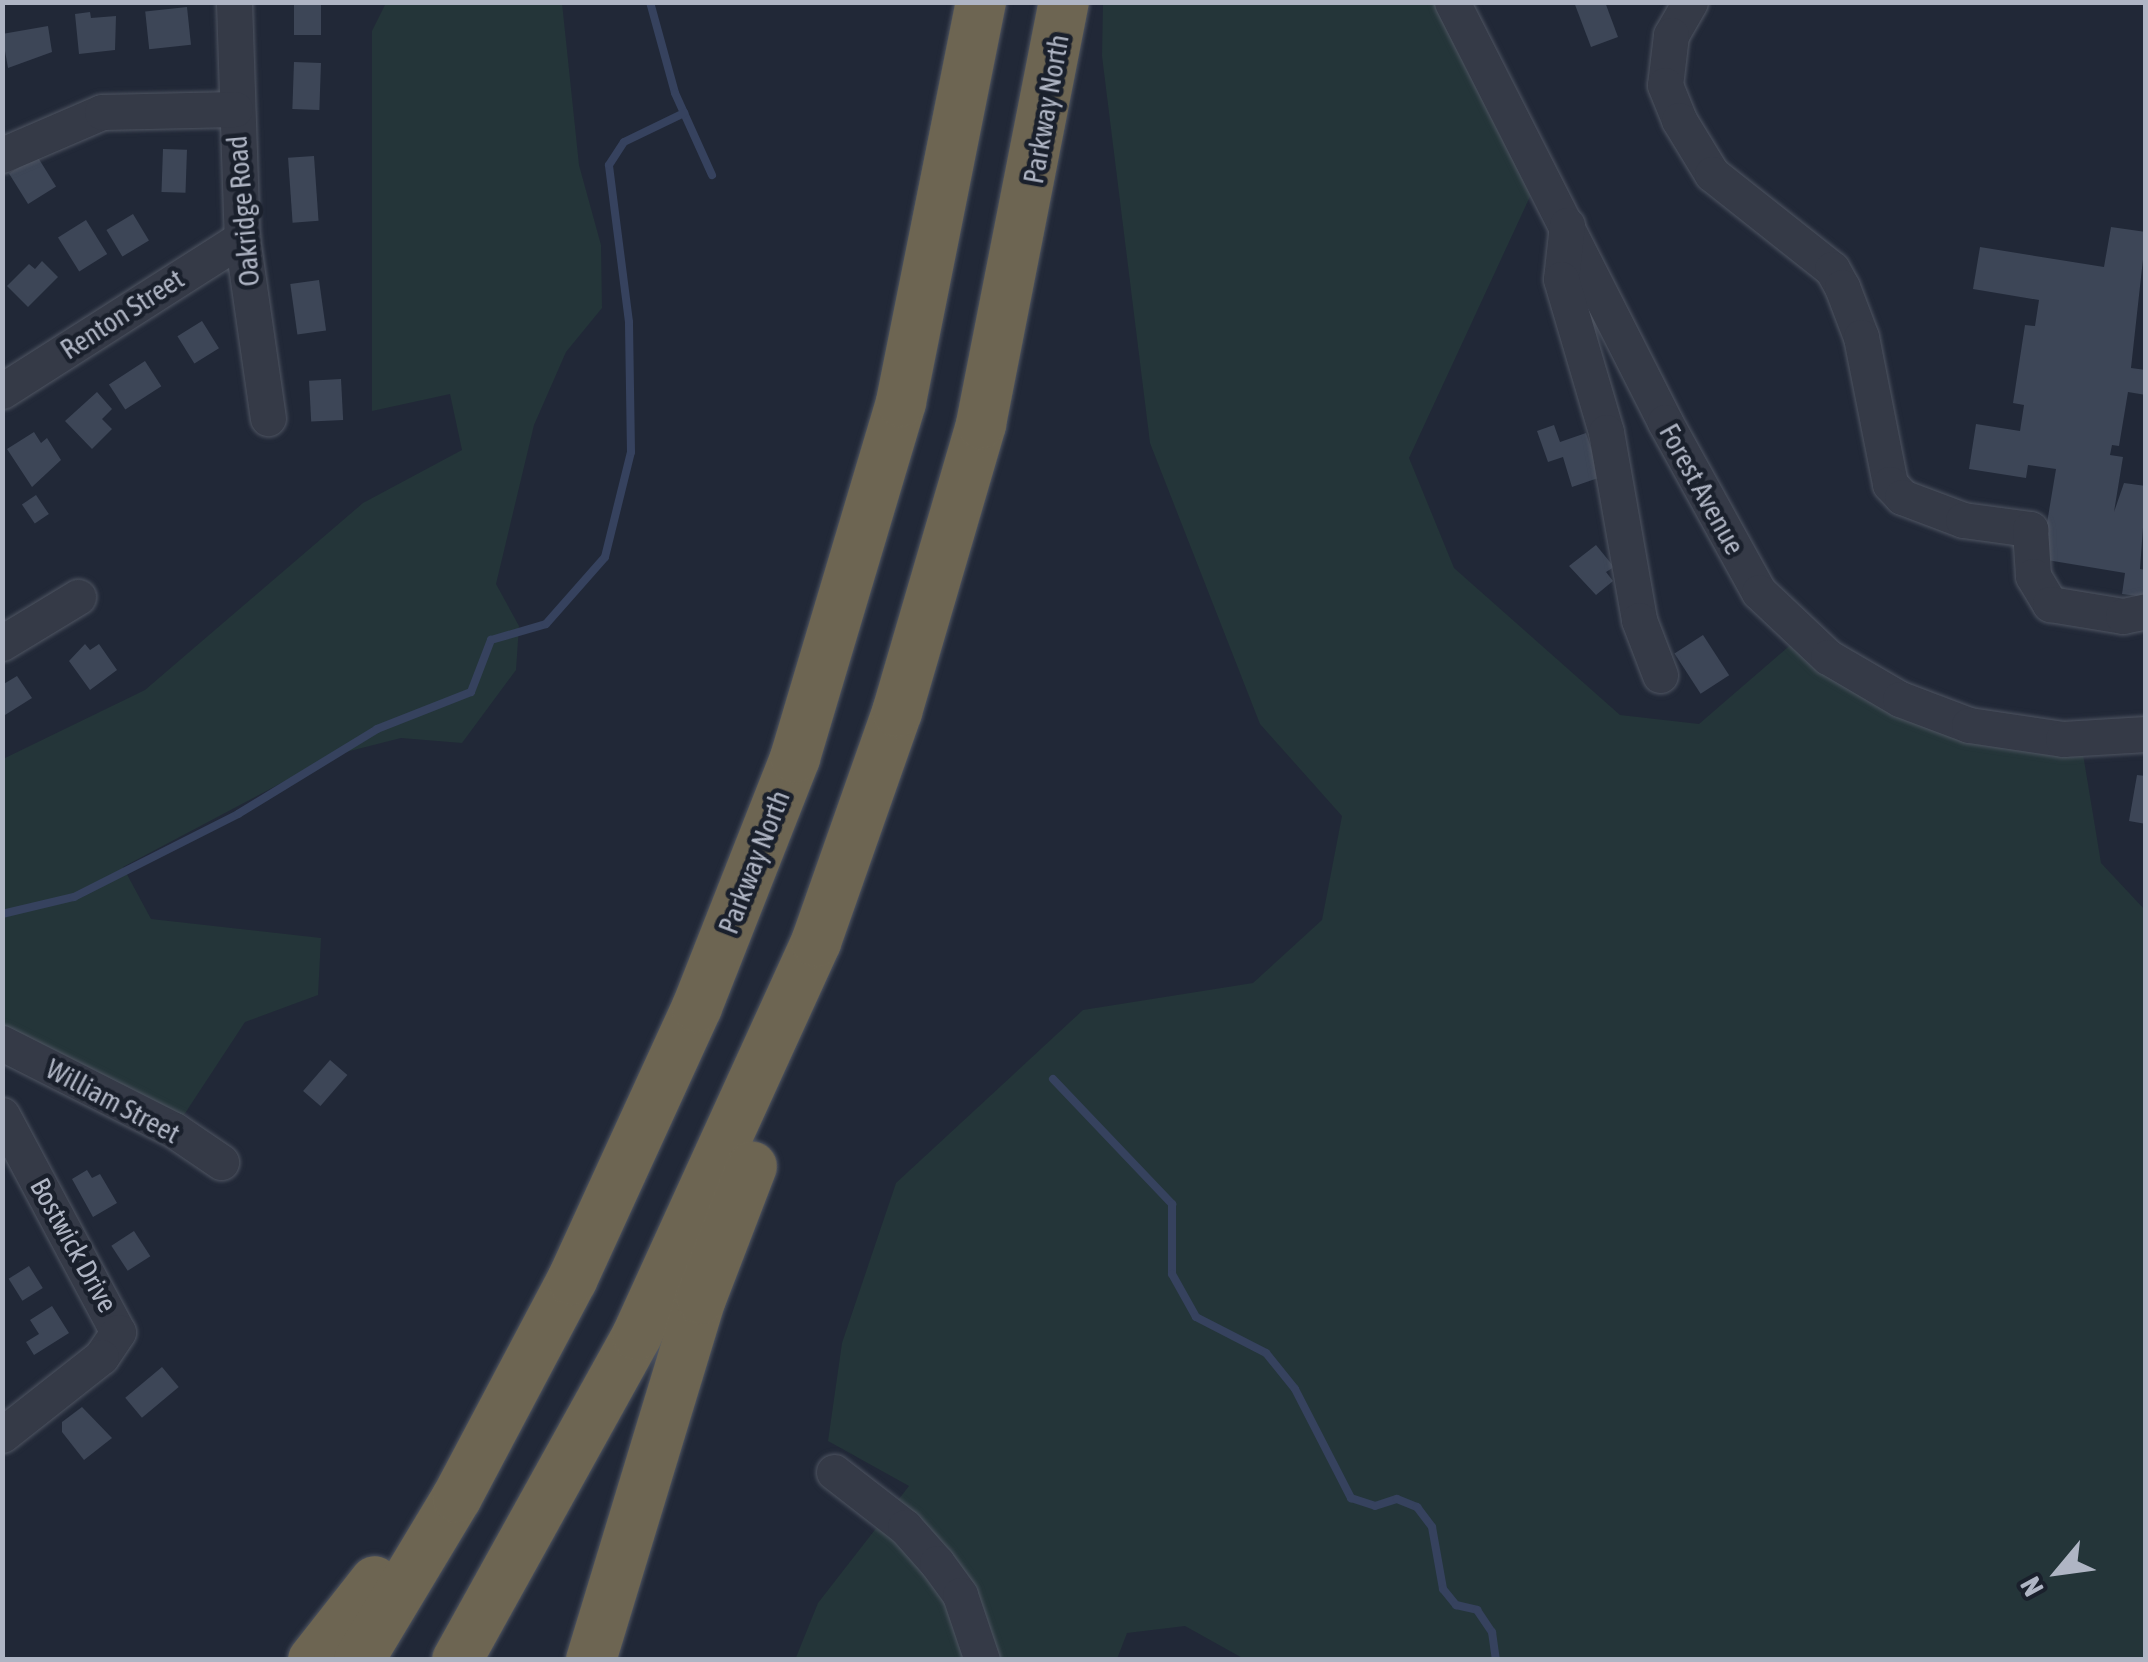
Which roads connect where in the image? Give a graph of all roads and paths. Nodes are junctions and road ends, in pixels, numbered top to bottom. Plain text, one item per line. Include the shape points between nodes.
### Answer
1 (234, 2) edge
2 (981, 2) edge
3 (1064, 2) edge
4 (1452, 2) edge
5 (1690, 2) edge
6 (235, 109) junction
7 (2, 155) edge
8 (1566, 225) junction
9 (242, 238) junction
10 (2, 390) edge
11 (268, 418) dead end
12 (952, 524) junction
13 (78, 598) dead end
14 (2146, 612) edge
15 (2, 643) edge
16 (1660, 676) dead end
17 (2146, 734) edge
18 (2, 1043) edge
19 (2, 1115) edge
20 (221, 1162) dead end
21 (572, 1280) junction
22 (5, 1425) edge
23 (834, 1472) dead end
24 (313, 1660) edge
25 (359, 1660) edge
26 (457, 1660) edge
27 (591, 1660) edge
28 (982, 1660) edge

1 - 6 street, Oakridge Road
2 - 21 highway, Parkway North via 927,296 795,758 697,1007
3 - 12 highway, Parkway North via 1008,313
4 - 8 street, Forest Avenue
5 - 14 street via 1671,35 1665,85 1672,102 1712,174 1832,270 1861,337 1890,484 1902,498 1963,520 2030,529 2033,576 2050,604 2123,616
6 - 7 street via 102,112
6 - 9 street, Oakridge Road
8 - 16 street via 1561,280 1606,432 1639,620
8 - 17 street, Forest Avenue via 1760,592 1802,635 1900,699 1970,725 2063,739
9 - 10 street, Renton Street
9 - 11 street, Oakridge Road
12 - 26 highway, Parkway North via 870,792 742,1116 613,1381
12 - 27 highway via 912,721 880,834 701,1299
13 - 15 street
18 - 20 street, William Street via 174,1130
19 - 22 street, Bostwick Drive via 117,1323 101,1357
21 - 24 highway via 362,1600
21 - 25 highway, Parkway North
23 - 28 street via 905,1527 937,1563 960,1595

